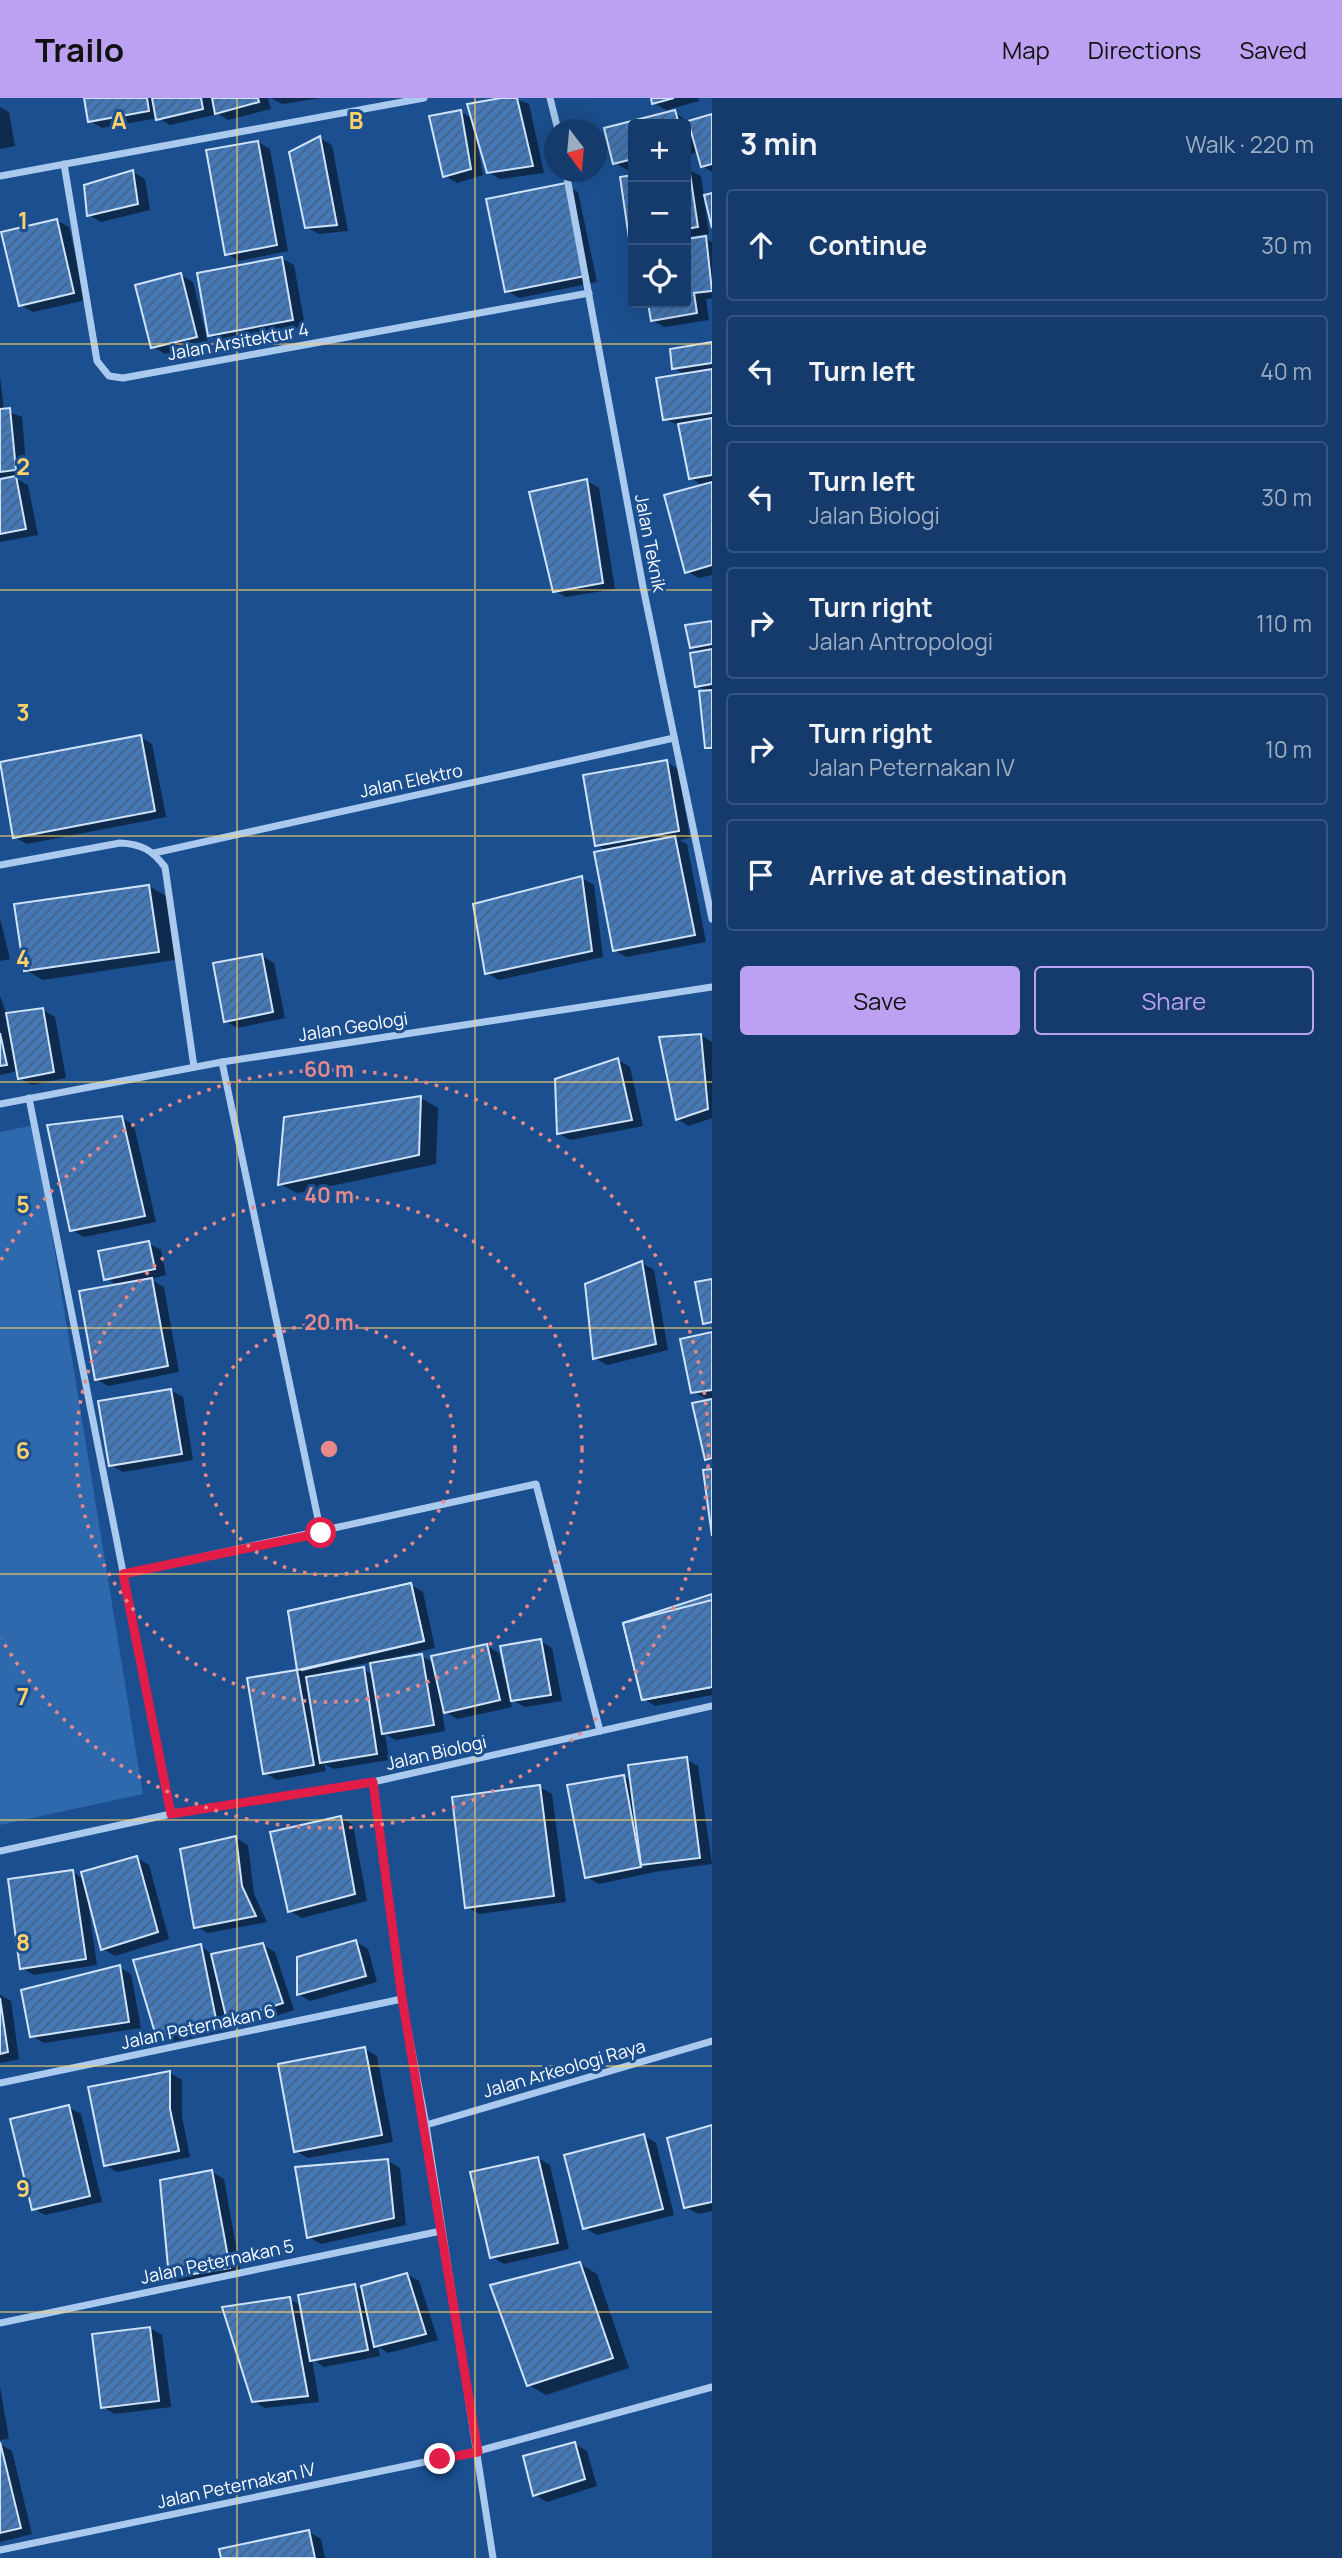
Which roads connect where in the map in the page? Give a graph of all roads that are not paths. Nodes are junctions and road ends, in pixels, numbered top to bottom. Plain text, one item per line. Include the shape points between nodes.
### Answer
1 (424, 98) edge
2 (550, 98) edge
3 (555, 119) edge
4 (64, 164) junction
5 (0, 176) edge
6 (568, 182) edge
7 (589, 293) junction
8 (674, 738) junction
9 (154, 853) junction
10 (0, 865) edge
11 (712, 919) edge
12 (712, 987) edge
13 (222, 1062) junction
14 (194, 1067) junction
15 (29, 1098) junction
16 (0, 1104) edge
17 (321, 1533) junction
18 (123, 1574) junction
19 (712, 1706) edge
20 (600, 1731) junction
21 (373, 1782) junction
22 (171, 1814) junction
23 (0, 1851) edge
24 (402, 1998) junction
25 (712, 2041) edge
26 (0, 2083) edge
27 (426, 2125) junction
28 (441, 2231) junction
29 (0, 2323) edge
30 (712, 2387) edge
31 (478, 2452) junction
32 (0, 2550) edge
33 (493, 2558) edge

1 - 4 street
2 - 3 street
4 - 5 street
4 - 7 street, Jalan Arsitektur 4 via 97,361 109,376 123,378
6 - 7 street, Jalan Teknik
7 - 8 street, Jalan Teknik
8 - 9 street, Jalan Elektro
8 - 11 street, Jalan Teknik
9 - 10 street, Jalan Elektro via 138,844 120,843
9 - 14 street via 165,867
12 - 13 street, Jalan Geologi
13 - 14 street, Jalan Geologi
13 - 17 street
14 - 15 street, Jalan Geologi
15 - 16 street, Jalan Geologi
15 - 18 street
17 - 18 street
17 - 20 street via 536,1484
18 - 22 street
19 - 20 street, Jalan Biologi
20 - 21 street, Jalan Biologi
21 - 22 street, Jalan Biologi
21 - 24 street
22 - 23 street, Jalan Biologi
24 - 26 street, Jalan Peternakan 6
24 - 27 street
25 - 27 street, Jalan Arkeologi Raya
27 - 28 street
28 - 29 street, Jalan Peternakan 5
28 - 31 street
30 - 31 street, Jalan Peternakan IV
31 - 32 street, Jalan Peternakan IV
31 - 33 street

